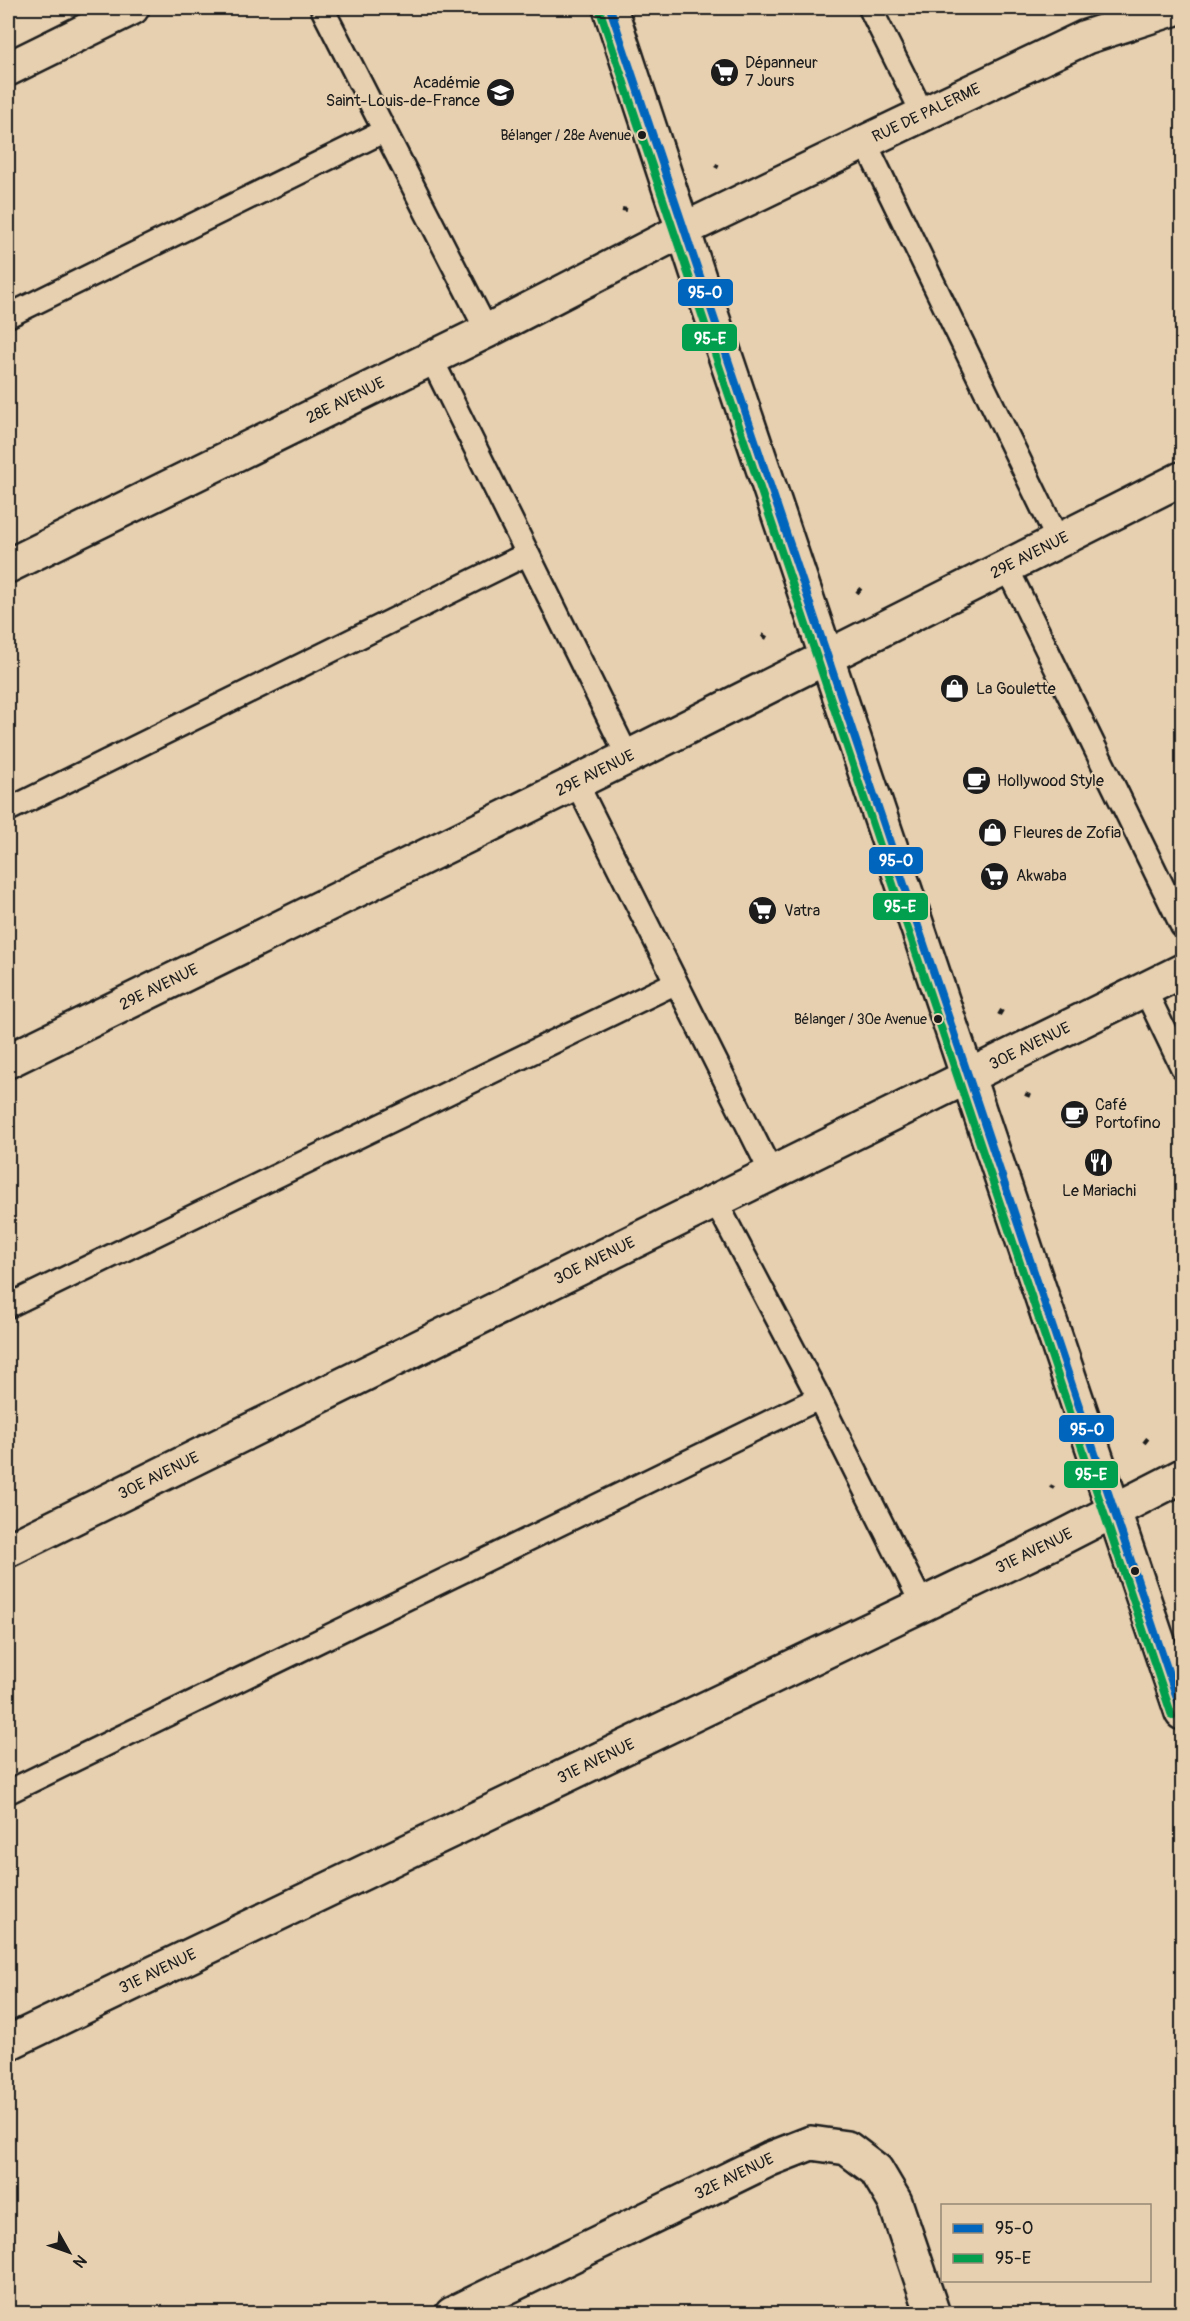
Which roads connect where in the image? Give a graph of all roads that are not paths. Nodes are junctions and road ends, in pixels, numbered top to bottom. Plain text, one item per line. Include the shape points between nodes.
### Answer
1 (132, 8) edge
2 (322, 8) edge
3 (610, 8) edge
4 (870, 8) edge
5 (1176, 8) edge
6 (8, 69) edge
7 (923, 114) junction
8 (384, 131) junction
9 (865, 142) junction
10 (683, 230) junction
11 (8, 316) edge
12 (487, 331) junction
13 (431, 358) junction
14 (1181, 479) edge
15 (1058, 540) junction
16 (527, 554) junction
17 (8, 566) edge
18 (1006, 566) junction
19 (827, 656) junction
20 (628, 757) junction
21 (576, 782) junction
22 (8, 810) edge
23 (1182, 926) edge
24 (1182, 971) edge
25 (675, 983) junction
26 (1145, 990) junction
27 (8, 1061) edge
28 (1182, 1067) edge
29 (967, 1077) junction
30 (772, 1174) junction
31 (716, 1202) junction
32 (8, 1306) edge
33 (819, 1398) junction
34 (1182, 1476) edge
35 (1115, 1512) junction
36 (8, 1550) edge
37 (922, 1604) junction
38 (1182, 1713) edge
39 (8, 1792) edge
40 (8, 2043) edge
41 (452, 2313) edge
42 (933, 2313) edge

1 - 6 street
2 - 8 lane
3 - 10 street
4 - 7 lane
5 - 7 street, RUE DE PALERME via 1086,37
7 - 9 street, RUE DE PALERME
8 - 11 lane
8 - 12 lane
9 - 10 street, RUE DE PALERME
9 - 15 lane
10 - 12 street, 28E AVENUE
10 - 19 street
12 - 13 street, 28E AVENUE
13 - 16 lane
13 - 17 street, 28E AVENUE
14 - 15 street, 29E AVENUE
15 - 18 street, 29E AVENUE
16 - 20 lane
16 - 22 lane
18 - 19 street, 29E AVENUE
18 - 23 lane
19 - 20 street, 29E AVENUE
19 - 29 street
20 - 21 street, 29E AVENUE
21 - 25 lane
21 - 27 street, 29E AVENUE
24 - 26 street, 30E AVENUE
25 - 30 lane
25 - 32 lane
26 - 28 lane
26 - 29 street, 30E AVENUE
29 - 30 street, 30E AVENUE
29 - 35 street
30 - 31 street, 30E AVENUE
31 - 33 lane
31 - 36 street, 30E AVENUE
33 - 37 lane
33 - 39 lane
34 - 35 street, 31E AVENUE
35 - 37 street, 31E AVENUE
35 - 38 street
37 - 40 street, 31E AVENUE
41 - 42 street, 32E AVENUE via 770,2159 811,2143 847,2148 876,2170 895,2202

